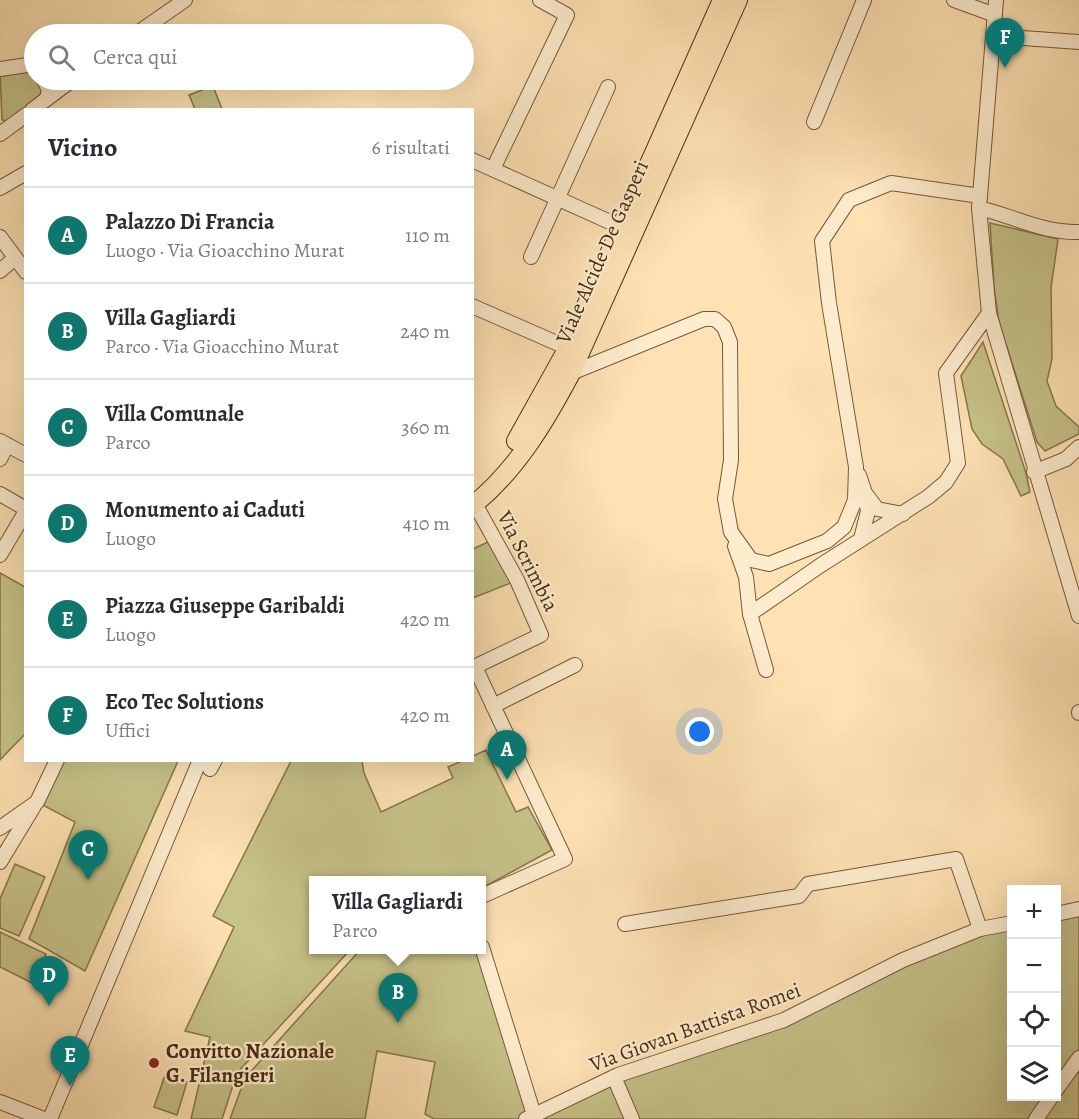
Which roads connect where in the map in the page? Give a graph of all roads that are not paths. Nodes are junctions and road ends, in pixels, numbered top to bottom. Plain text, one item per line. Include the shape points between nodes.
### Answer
1 (185, 0) edge
2 (540, 0) edge
3 (722, 0) edge
4 (738, 0) edge
5 (864, 0) edge
6 (954, 0) edge
7 (996, 0) edge
8 (995, 15) junction
9 (150, 24) edge
10 (993, 36) junction
11 (1079, 42) edge
12 (24, 67) edge
13 (1, 69) edge
14 (608, 87) dead end
15 (49, 90) edge
16 (59, 90) edge
17 (47, 99) junction
18 (35, 108) edge
19 (24, 116) edge
20 (0, 118) edge
21 (814, 122) dead end
22 (0, 134) edge
23 (474, 161) edge
24 (494, 169) junction
25 (24, 174) edge
26 (0, 188) edge
27 (558, 198) junction
28 (980, 202) junction
29 (621, 227) junction
30 (1079, 232) edge
31 (0, 237) edge
32 (531, 257) dead end
33 (15, 258) junction
34 (24, 269) edge
35 (0, 271) edge
36 (474, 307) edge
37 (988, 313) junction
38 (568, 348) junction
39 (571, 373) junction
40 (4, 443) edge
41 (1079, 447) edge
42 (24, 453) edge
43 (0, 459) edge
44 (856, 467) junction
45 (1034, 472) junction
46 (0, 494) edge
47 (865, 494) junction
48 (474, 500) edge
49 (24, 509) edge
50 (24, 513) edge
51 (903, 514) junction
52 (730, 532) junction
53 (861, 539) junction
54 (0, 555) edge
55 (750, 614) junction
56 (1079, 615) edge
57 (575, 665) dead end
58 (766, 670) dead end
59 (474, 671) edge
60 (493, 706) junction
61 (56, 762) edge
62 (208, 764) edge
63 (37, 801) junction
64 (0, 828) edge
65 (0, 862) edge
66 (486, 894) edge
67 (1079, 909) edge
68 (1061, 913) edge
69 (625, 924) dead end
70 (1007, 924) edge
71 (980, 929) junction
72 (484, 954) edge
73 (1079, 1058) edge
74 (614, 1077) junction
75 (1061, 1083) edge
76 (1049, 1101) edge
77 (0, 1102) edge
78 (530, 1117) edge
79 (44, 1119) edge
80 (50, 1119) edge
81 (632, 1119) edge
82 (1036, 1119) edge

1 - 9 street
2 - 24 street via 567,15
3 - 29 main road, Viale Alcide De Gasperi
4 - 39 main road, Viale Alcide De Gasperi
5 - 21 street
6 - 8 street
7 - 8 street
8 - 10 street
10 - 11 street
10 - 28 street
12 - 13 street
14 - 27 street
15 - 17 street
16 - 17 street
17 - 18 street
19 - 20 street
19 - 22 street
23 - 24 street
24 - 27 street
25 - 26 street
27 - 29 street
27 - 32 street
28 - 30 street via 1026,224
28 - 37 street
28 - 44 street via 891,183 849,200 822,241
29 - 38 main road, Viale Alcide De Gasperi
31 - 33 street
33 - 34 street
33 - 35 street
36 - 38 street
37 - 45 street
37 - 51 street via 946,373 958,463 946,482
38 - 48 main road, Viale Alcide De Gasperi via 514,444
39 - 48 main road, Viale Alcide De Gasperi via 550,414 521,455
39 - 52 street via 704,319 715,319 724,327 730,342 731,460 725,499
40 - 42 street
40 - 43 street
41 - 45 street via 1066,459
44 - 47 street
44 - 52 street via 855,500 844,527 826,541 769,564 751,560
45 - 56 street
46 - 49 street
47 - 51 street via 877,509
47 - 53 street via 868,511
48 - 59 street, Via Scrimbia via 541,635
50 - 54 street
51 - 53 street
52 - 55 street via 746,577
53 - 55 street
55 - 58 street
57 - 60 street
59 - 60 street
60 - 66 street via 565,860
61 - 63 street
62 - 80 street
63 - 64 street
63 - 65 street
67 - 68 street
69 - 71 street via 799,896 808,884 956,860
70 - 71 street, Via Giovan Battista Romei
71 - 74 street, Via Giovan Battista Romei via 903,960 784,1020
72 - 78 street
73 - 75 street
74 - 78 street, Via Giovan Battista Romei
74 - 81 street
76 - 82 street
77 - 79 street

